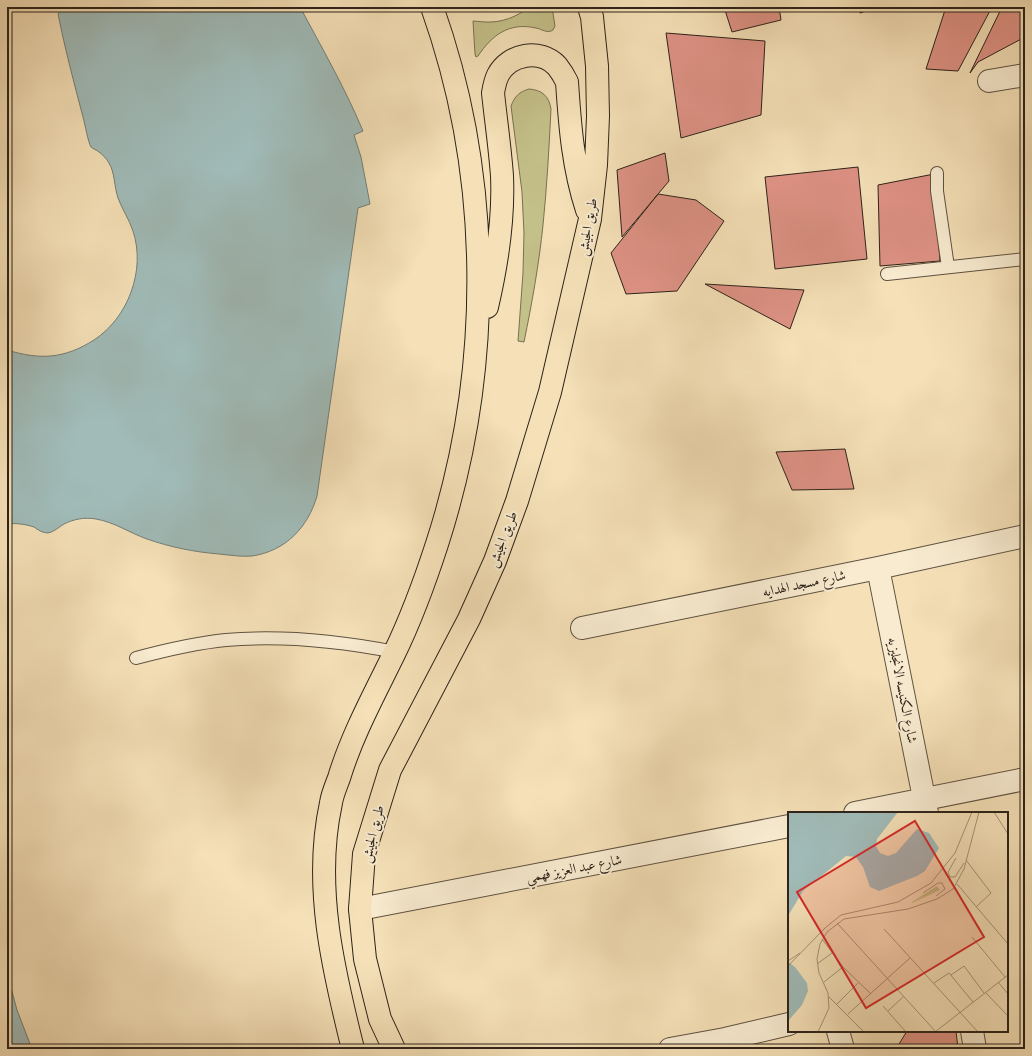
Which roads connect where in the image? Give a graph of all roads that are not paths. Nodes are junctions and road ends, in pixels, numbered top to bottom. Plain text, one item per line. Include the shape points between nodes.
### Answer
1 (432, 7) edge
2 (589, 7) edge
3 (1025, 75) edge
4 (989, 81) dead end
5 (937, 173) dead end
6 (590, 219) junction
7 (1025, 259) edge
8 (948, 267) junction
9 (887, 274) dead end
10 (477, 341) junction
11 (1025, 536) edge
12 (878, 568) junction
13 (582, 628) dead end
14 (395, 652) junction
15 (136, 658) dead end
16 (1025, 779) edge
17 (926, 806) edge
18 (865, 812) edge
19 (788, 826) edge
20 (360, 909) junction
21 (788, 1024) edge
22 (838, 1032) edge
23 (972, 1032) edge
24 (353, 1049) edge
25 (394, 1049) edge
26 (670, 1049) edge
27 (843, 1049) edge
28 (975, 1049) edge

1 - 10 highway via 454,80 474,194 479,297
2 - 6 highway, طريق الجيش via 597,66 598,116
3 - 4 street
5 - 8 lane
6 - 10 highway via 582,196 572,148 567,82 557,65 540,56 521,56 512,60 504,66 494,83 502,177 500,243 487,309
6 - 20 highway, طريق الجيش via 550,392 517,501 470,619 390,770 364,854
7 - 8 lane
8 - 9 lane
10 - 14 highway via 473,385 454,486 426,577
11 - 12 street, شارع مسجد الهدايه
12 - 13 street, شارع مسجد الهدايه
12 - 17 street, شارع الكنيسه الانجليزيه
14 - 15 lane via 316,640 271,638 225,640 180,647
14 - 24 highway via 346,753 331,803 324,855 325,905 329,935
16 - 17 street
17 - 18 street
19 - 20 street, شارع عبد العزيز فهمي
20 - 25 highway, طريق الجيش via 365,959 380,1019
21 - 26 street
22 - 27 street
23 - 28 street

